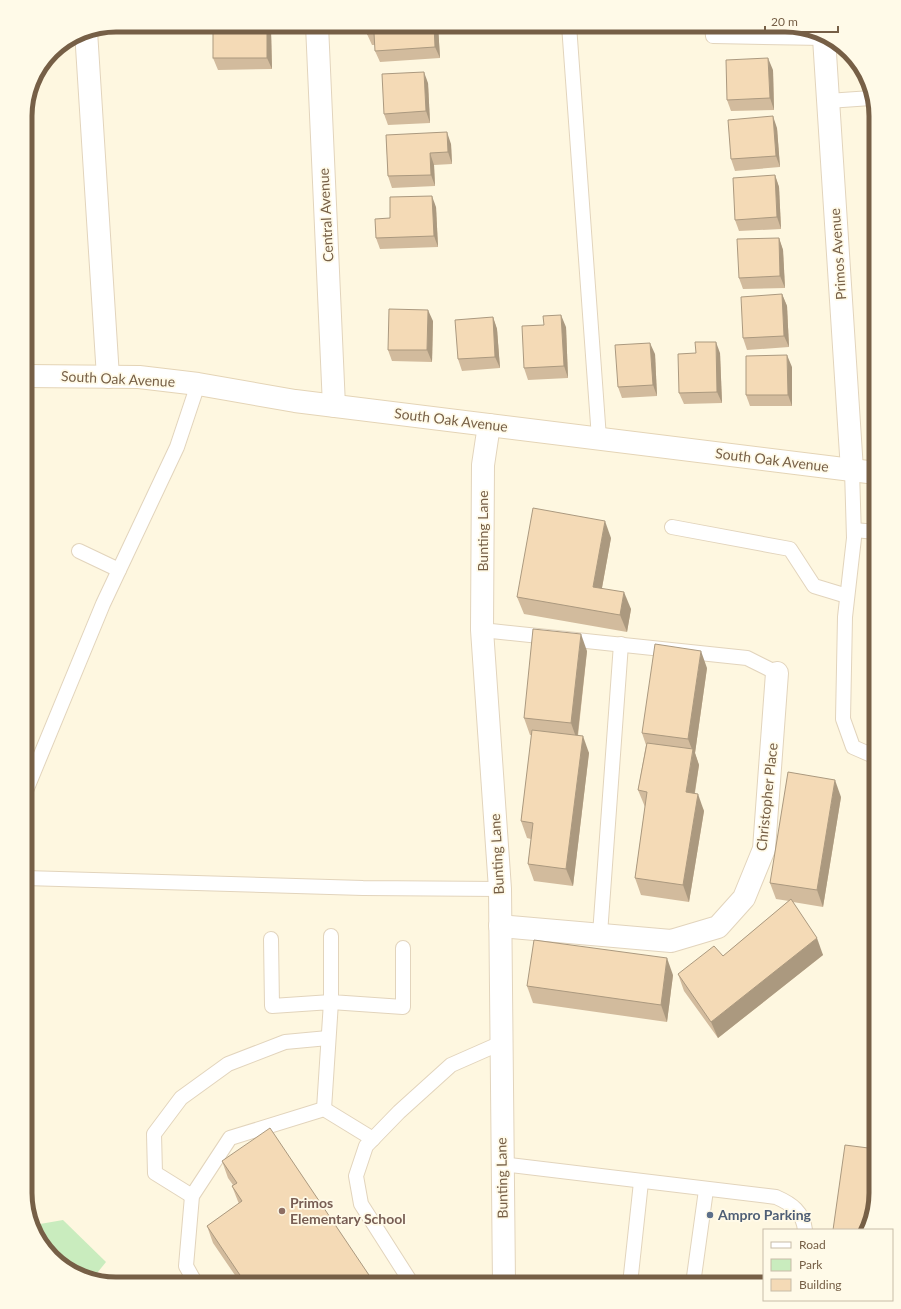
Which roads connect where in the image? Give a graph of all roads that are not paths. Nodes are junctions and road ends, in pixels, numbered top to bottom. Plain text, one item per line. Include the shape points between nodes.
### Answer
1 (317, 32) edge
2 (570, 32) edge
3 (713, 32) edge
4 (86, 37) edge
5 (816, 38) edge
6 (824, 42) edge
7 (867, 98) edge
8 (828, 101) junction
9 (32, 376) edge
10 (108, 377) junction
11 (198, 384) junction
12 (334, 406) junction
13 (489, 425) junction
14 (599, 438) junction
15 (852, 470) junction
16 (869, 472) edge
17 (672, 527) dead end
18 (854, 530) junction
19 (869, 531) edge
20 (80, 552) dead end
21 (119, 570) junction
22 (847, 596) junction
23 (482, 630) junction
24 (621, 644) junction
25 (777, 673) joint
26 (869, 754) edge
27 (32, 776) edge
28 (32, 878) edge
29 (500, 888) junction
30 (500, 926) junction
31 (600, 934) junction
32 (331, 936) dead end
33 (271, 939) dead end
34 (403, 948) dead end
35 (331, 1002) junction
36 (328, 1038) junction
37 (501, 1043) junction
38 (324, 1109) junction
39 (373, 1139) junction
40 (502, 1164) junction
41 (641, 1182) junction
42 (706, 1190) junction
43 (192, 1196) junction
44 (805, 1229) edge
45 (192, 1277) edge
46 (408, 1277) edge
47 (504, 1277) edge
48 (631, 1277) edge
49 (694, 1277) edge

1 - 12 street, Central Avenue
2 - 14 lane
3 - 5 lane via 713,36
4 - 10 street
6 - 8 street, Primos Avenue
7 - 8 lane
8 - 15 street, Primos Avenue
9 - 10 street, South Oak Avenue
10 - 11 street, South Oak Avenue via 139,377
11 - 12 street, South Oak Avenue
11 - 21 lane via 177,447
12 - 13 street, South Oak Avenue
13 - 14 street, South Oak Avenue
13 - 23 street, Bunting Lane via 483,465
14 - 15 street, South Oak Avenue
15 - 16 street, South Oak Avenue
15 - 18 lane
17 - 22 lane via 790,549 814,586
18 - 19 lane
18 - 22 lane
20 - 21 lane
21 - 27 lane
22 - 26 lane via 843,719 853,746
23 - 24 lane
23 - 29 street, Bunting Lane
24 - 25 lane via 747,658
24 - 31 lane
25 - 31 street, Christopher Place via 764,849 744,898 718,927 671,941
28 - 29 lane via 363,888
29 - 30 street, Bunting Lane
30 - 31 street, Christopher Place
30 - 37 street, Bunting Lane
32 - 35 lane
33 - 35 lane via 272,1006
34 - 35 lane via 403,1007
35 - 36 lane
36 - 38 lane
36 - 43 lane via 285,1042 228,1064 181,1098 154,1134 155,1173
37 - 39 lane via 451,1065 398,1112
37 - 40 street, Bunting Lane
38 - 39 lane
38 - 43 lane via 230,1138
39 - 46 lane via 366,1146 356,1176 361,1204
40 - 41 lane
40 - 47 street, Bunting Lane
41 - 42 lane
41 - 48 lane
42 - 44 lane via 776,1197 797,1209 804,1220
42 - 49 lane
43 - 45 lane via 186,1266

